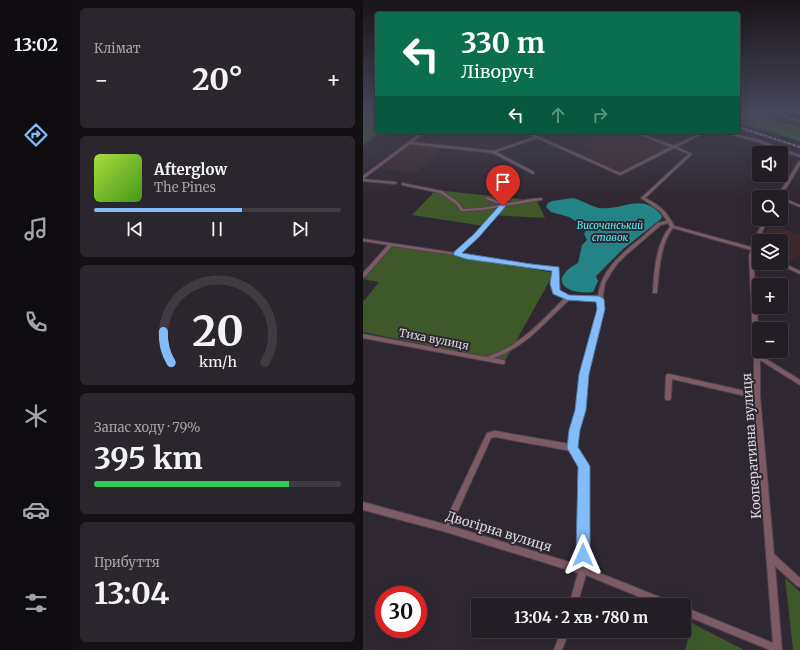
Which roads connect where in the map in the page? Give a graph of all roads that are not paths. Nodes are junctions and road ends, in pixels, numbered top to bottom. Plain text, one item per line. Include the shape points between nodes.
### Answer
1 (413, 140) edge
2 (527, 140) edge
3 (544, 140) edge
4 (657, 140) edge
5 (688, 140) edge
6 (756, 140) edge
7 (409, 143) junction
8 (675, 147) junction
9 (494, 152) junction
10 (800, 156) edge
11 (800, 162) edge
12 (533, 173) dead end
13 (363, 179) edge
14 (395, 184) dead end
15 (403, 184) dead end
16 (784, 190) edge
17 (487, 198) dead end
18 (541, 199) dead end
19 (788, 201) edge
20 (510, 203) junction
21 (503, 206) junction
22 (800, 206) edge
23 (670, 222) junction
24 (672, 227) junction
25 (363, 240) edge
26 (391, 244) junction
27 (752, 249) edge
28 (457, 254) junction
29 (752, 255) edge
30 (788, 267) edge
31 (800, 273) edge
32 (363, 276) edge
33 (655, 292) dead end
34 (567, 298) junction
35 (599, 299) junction
36 (755, 322) edge
37 (363, 336) edge
38 (757, 358) edge
39 (760, 358) edge
40 (485, 359) junction
41 (502, 362) dead end
42 (800, 383) edge
43 (757, 396) junction
44 (668, 398) dead end
45 (573, 448) junction
46 (363, 506) edge
47 (446, 528) junction
48 (771, 556) junction
49 (583, 570) junction
50 (800, 583) edge
51 (575, 598) edge
52 (652, 598) edge
53 (691, 614) edge
54 (562, 638) edge
55 (558, 650) edge
56 (778, 650) edge

1 - 7 street
2 - 9 street
3 - 8 street via 620,174
4 - 8 street
5 - 8 street
6 - 10 street
7 - 9 street
7 - 13 street
8 - 23 street via 691,154 643,198 659,207
9 - 12 street
11 - 16 street
13 - 14 street
15 - 21 street via 441,192 457,202 462,210
17 - 20 street
18 - 20 street
19 - 22 street
20 - 21 street
21 - 28 street
23 - 24 street
23 - 35 street via 660,224 611,267 602,283
24 - 27 street
24 - 33 street via 665,236
25 - 26 street
26 - 28 street
26 - 32 street
28 - 34 street via 556,269 556,292
29 - 36 street, Кооперативна вулиця
30 - 31 street
34 - 35 street
34 - 40 street via 517,345 504,353
35 - 45 street via 601,309 584,374
37 - 40 street, Тиха вулиця
38 - 43 street, Кооперативна вулиця
39 - 42 street
40 - 41 street, Тиха вулиця
43 - 44 street via 669,376
43 - 48 street, Кооперативна вулиця
45 - 47 street via 489,435
45 - 49 street via 584,466
46 - 47 street, Двогірна вулиця
47 - 49 street, Двогірна вулиця
48 - 50 street
48 - 56 street, Кооперативна вулиця
49 - 51 street
49 - 52 street, Двогірна вулиця
53 - 56 street
54 - 55 street

